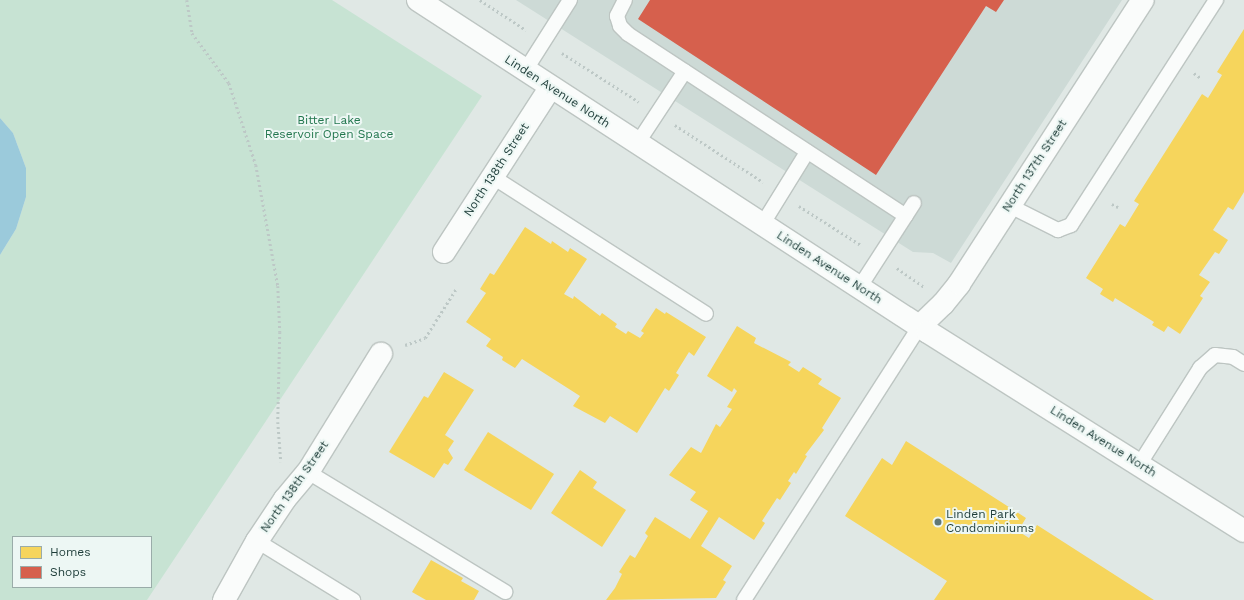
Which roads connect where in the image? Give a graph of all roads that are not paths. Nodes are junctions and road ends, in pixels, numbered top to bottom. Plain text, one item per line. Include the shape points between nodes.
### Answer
1 (418, 0) edge
2 (570, 0) edge
3 (625, 0) edge
4 (1143, 0) edge
5 (1216, 0) edge
6 (525, 71) junction
7 (685, 71) junction
8 (550, 88) junction
9 (637, 144) junction
10 (807, 152) junction
11 (493, 177) junction
12 (914, 203) dead end
13 (1010, 206) junction
14 (906, 216) junction
15 (762, 225) junction
16 (444, 252) dead end
17 (859, 288) junction
18 (706, 314) dead end
19 (920, 326) junction
20 (381, 354) road end
21 (1244, 364) edge
22 (1139, 465) junction
23 (308, 472) junction
24 (1244, 531) edge
25 (257, 541) junction
26 (506, 592) dead end
27 (224, 600) edge
28 (353, 600) edge
29 (744, 600) edge

1 - 6 street, Linden Avenue North
2 - 6 lane
3 - 7 lane via 617,16 620,26 628,34
4 - 13 street, North 137th Street
5 - 13 lane via 1072,224 1058,230
6 - 8 street, Linden Avenue North
7 - 9 lane
7 - 10 lane
8 - 9 street, Linden Avenue North
8 - 11 street, North 138th Street
9 - 15 street, Linden Avenue North
10 - 14 lane
10 - 15 lane
11 - 16 street, North 138th Street
11 - 18 lane
12 - 14 lane
13 - 19 street, North 137th Street via 959,284
14 - 17 lane
15 - 17 street, Linden Avenue North
17 - 19 street, Linden Avenue North
19 - 22 street, Linden Avenue North
19 - 29 lane
20 - 23 street, North 138th Street
21 - 22 lane via 1233,357 1216,355 1200,368
22 - 24 street, Linden Avenue North
23 - 25 street, North 138th Street via 284,499
23 - 26 lane
25 - 27 street, North 138th Street
25 - 28 lane

